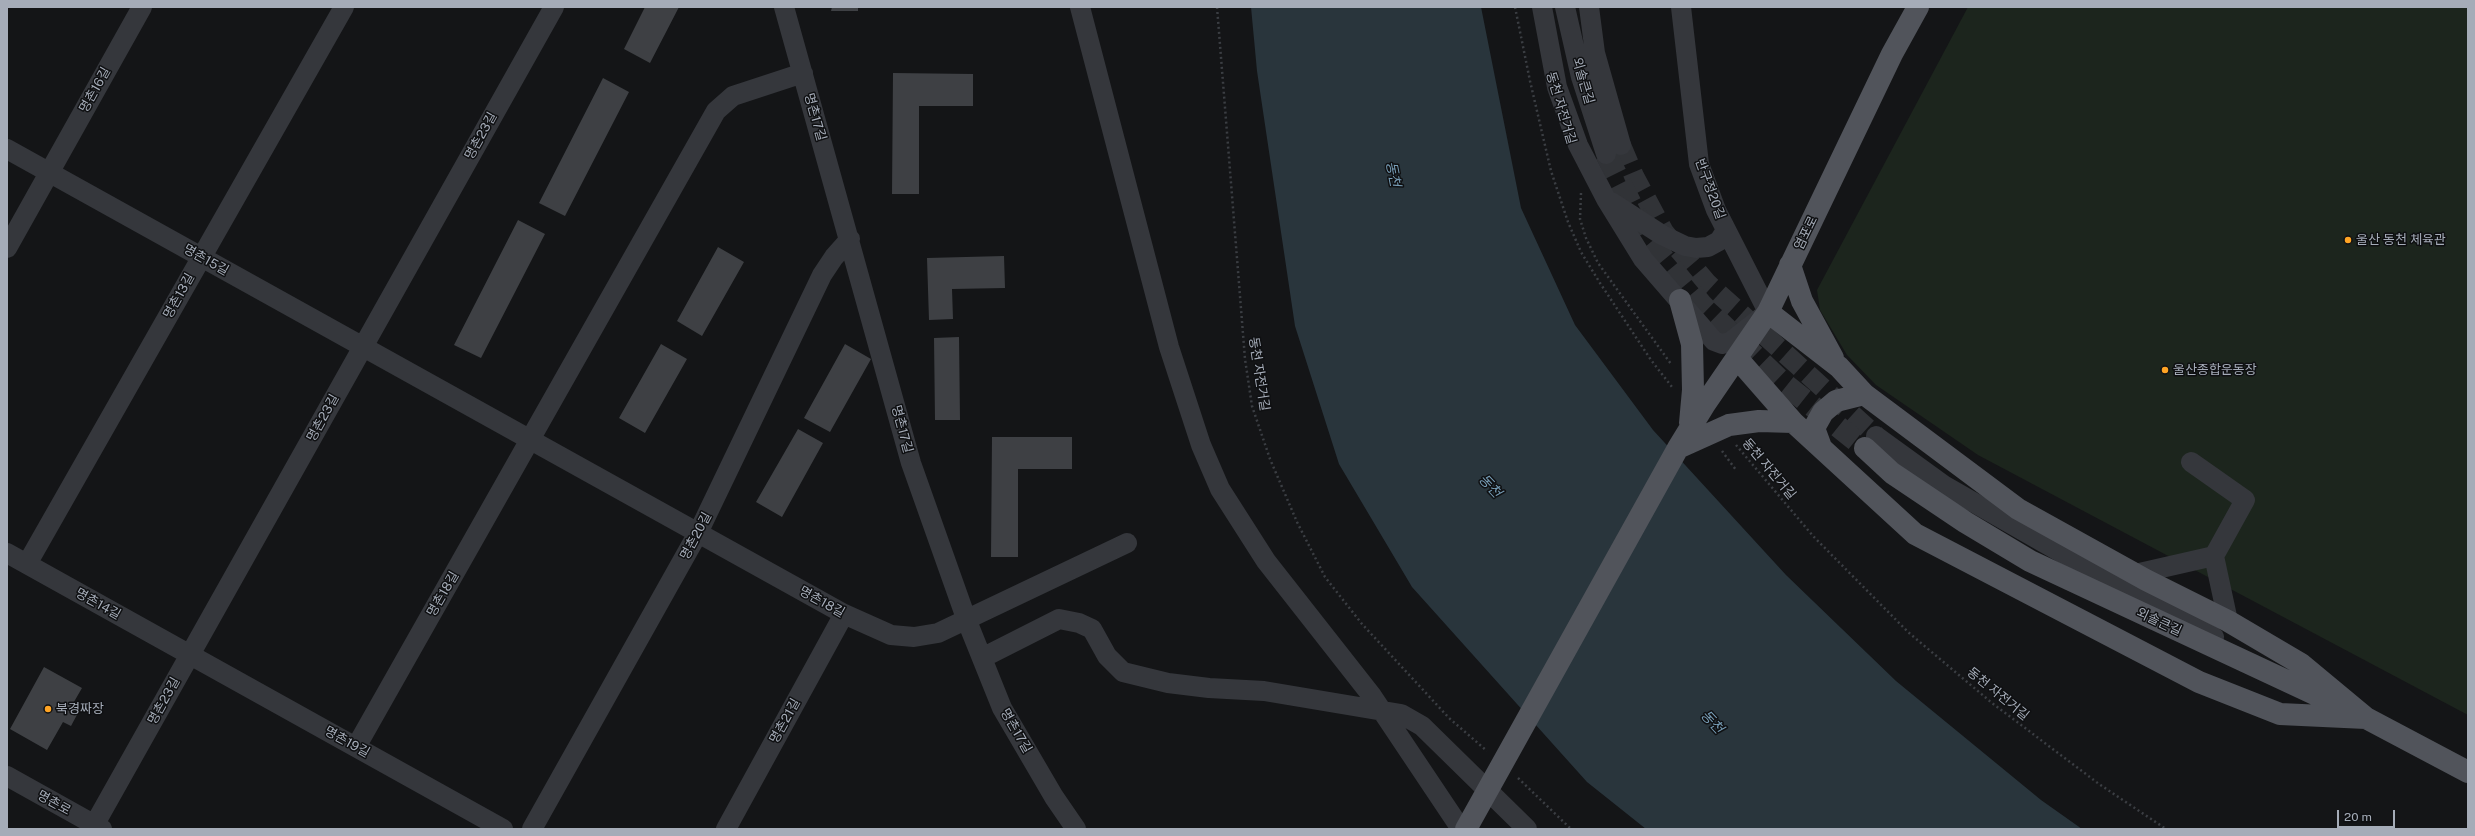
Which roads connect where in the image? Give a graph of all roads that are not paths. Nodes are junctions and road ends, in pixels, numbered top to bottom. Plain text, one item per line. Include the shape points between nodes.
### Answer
1 (142, 7) edge
2 (344, 7) edge
3 (554, 7) edge
4 (784, 7) edge
5 (1080, 7) edge
6 (1542, 7) edge
7 (1565, 7) edge
8 (1589, 7) edge
9 (1681, 7) edge
10 (1918, 7) edge
11 (803, 73) junction
12 (7, 149) edge
13 (49, 172) junction
14 (1606, 199) junction
15 (1726, 230) junction
16 (850, 239) junction
17 (7, 248) edge
18 (201, 257) junction
19 (1790, 265) junction
20 (1680, 300) junction
21 (1768, 312) junction
22 (362, 348) junction
23 (1737, 358) junction
24 (1839, 367) junction
25 (1864, 394) junction
26 (1793, 422) junction
27 (1698, 431) junction
28 (530, 441) junction
29 (1870, 442) tunnel mouth
30 (1821, 447) junction
31 (2191, 462) dead end
32 (698, 534) junction
33 (1127, 543) dead end
34 (7, 553) edge
35 (2214, 556) junction
36 (27, 564) junction
37 (2135, 574) junction
38 (844, 614) junction
39 (967, 621) junction
40 (2228, 621) junction
41 (190, 654) junction
42 (982, 658) junction
43 (1382, 710) junction
44 (2366, 718) junction
45 (356, 747) junction
46 (2468, 772) edge
47 (7, 776) edge
48 (96, 828) edge
49 (727, 828) edge
50 (503, 829) edge
51 (532, 829) edge
52 (1076, 829) edge
53 (1461, 829) edge
54 (1466, 829) edge
55 (1527, 829) edge

1 - 13 street, 명촌16길
2 - 18 street, 명촌13길
3 - 22 street, 명촌23길
4 - 11 street, 명촌17길
5 - 43 street via 1169,347 1201,445 1220,489 1266,561
6 - 14 street via 1557,87 1578,145
7 - 8 street, 외솔큰길 via 1581,77 1613,149
9 - 15 street, 반구정20길 via 1699,164
10 - 19 main road, 염포로 via 1892,54
11 - 16 street, 명촌17길
11 - 28 street via 733,96 716,111
12 - 13 street, 명촌15길
13 - 17 street
13 - 18 street, 명촌15길
14 - 15 street via 1662,235 1685,246 1708,247 1719,241
14 - 20 street via 1643,259
15 - 21 street, 반구정20길
16 - 32 street, 명촌20길 via 822,275
16 - 39 street, 명촌17길 via 911,463
18 - 22 street, 명촌15길
18 - 36 street, 명촌13길
19 - 21 main road, 염포로
19 - 24 main road via 1802,301 1817,332
20 - 21 street via 1714,341 1722,344 1730,342
20 - 27 main road via 1692,344 1693,390
21 - 23 main road, 염포로
21 - 24 main road
22 - 28 street, 명촌18길
22 - 41 street, 명촌23길
23 - 26 main road
23 - 27 main road, 염포로 via 1705,404
24 - 25 main road
25 - 30 main road via 1836,401 1823,412 1814,428
25 - 37 main road via 2018,509
26 - 27 main road via 1751,422
26 - 30 main road
27 - 54 main road, 염포로
28 - 32 street, 명촌18길
28 - 45 street, 명촌18길
29 - 44 main road, 외솔큰길 via 1892,473 2030,561
30 - 44 main road via 1915,534 2199,682 2280,714
31 - 35 street via 2245,500
32 - 38 street, 명촌18길
32 - 51 street, 명촌20길
33 - 39 street, 명촌18길
34 - 36 street, 명촌14길
35 - 37 street
35 - 40 street
36 - 41 street, 명촌14길
37 - 40 main road
38 - 39 street, 명촌18길 via 891,635 914,637 938,633
38 - 49 street, 명촌21길
39 - 42 street, 명촌17길
40 - 44 main road via 2301,664
41 - 45 street, 명촌19길
41 - 48 street, 명촌23길
42 - 43 street via 1059,619 1092,629 1107,656 1124,672 1168,683 1264,691
42 - 52 street, 명촌17길 via 1002,708 1054,797
43 - 53 street
43 - 55 street via 1401,714 1422,726
44 - 46 main road, 외솔큰길
45 - 50 street, 명촌19길
47 - 48 street, 명촌로

